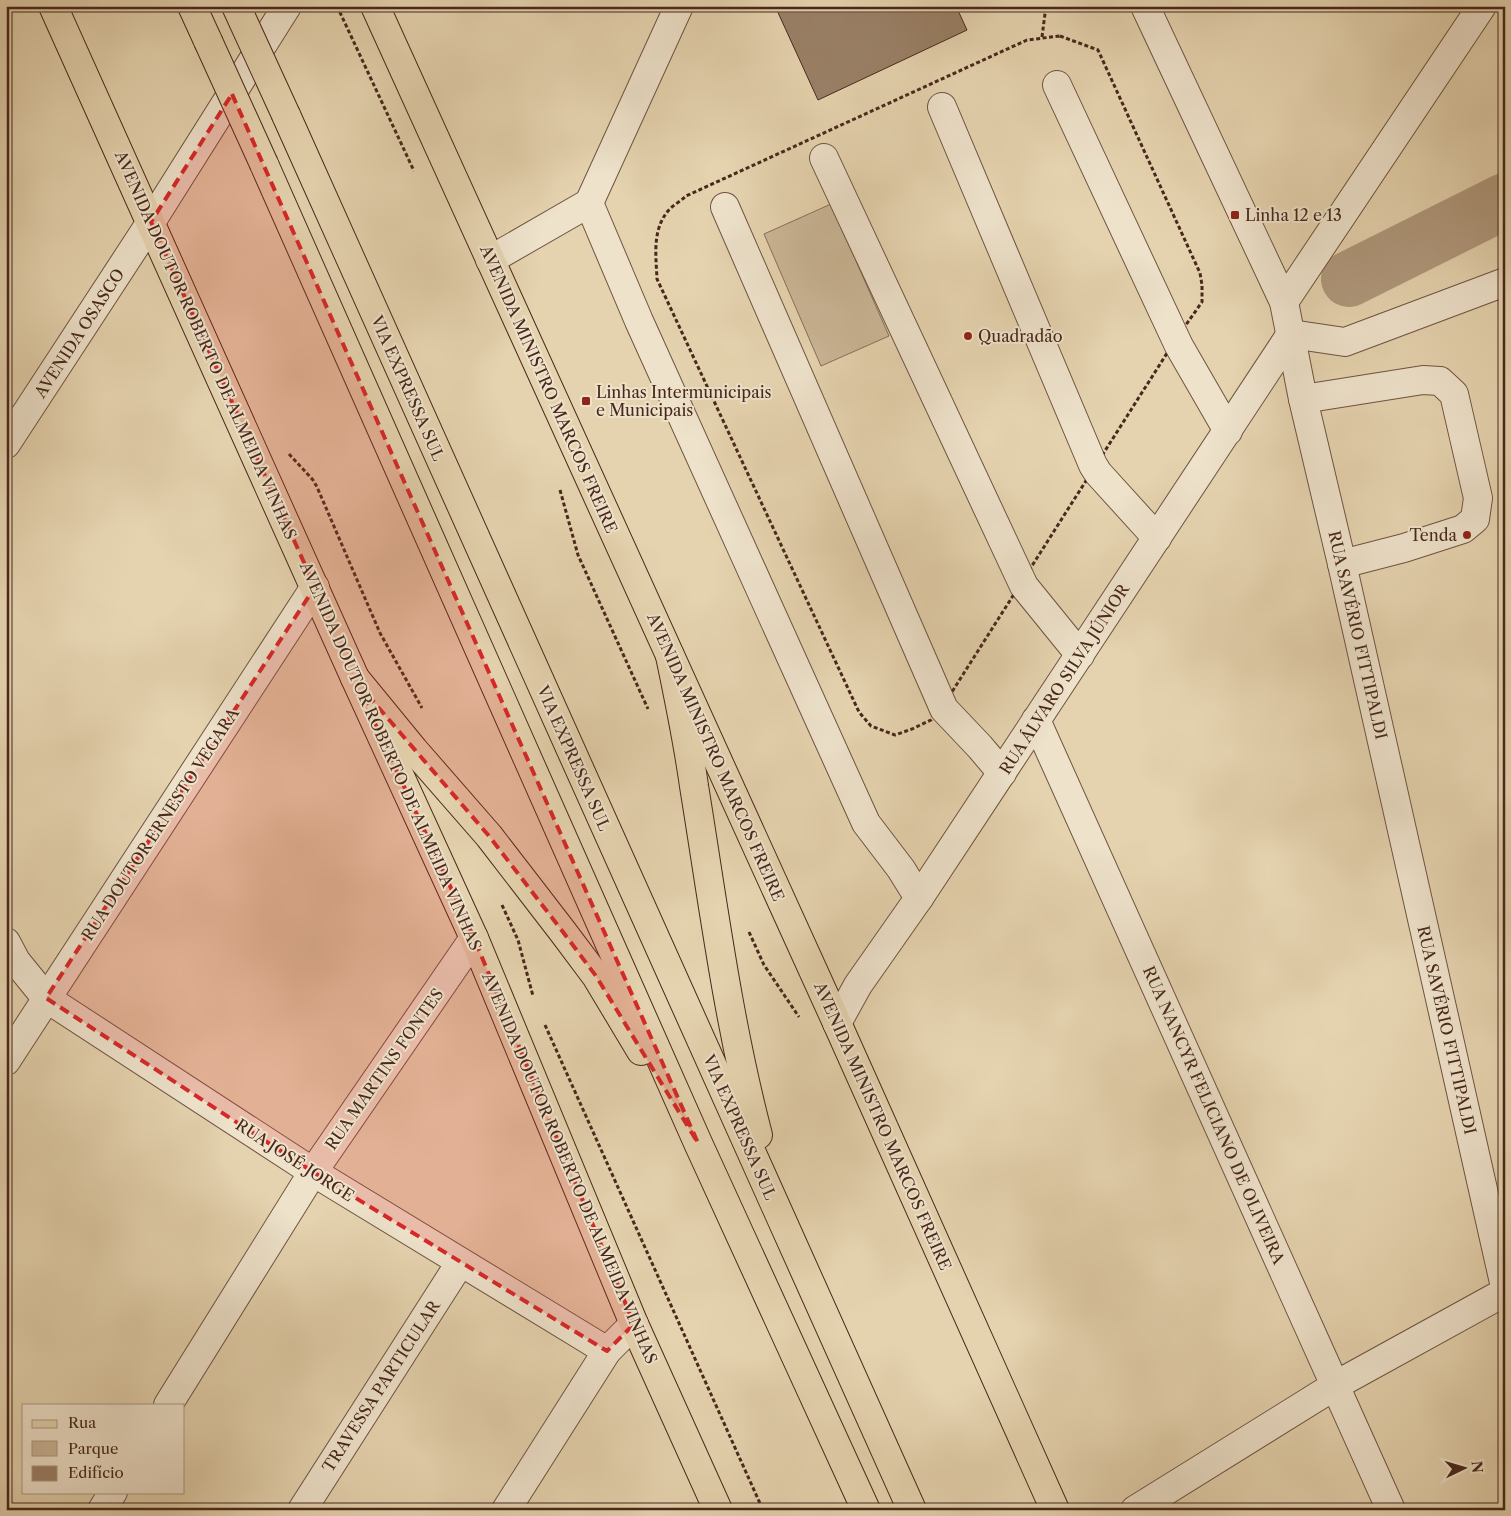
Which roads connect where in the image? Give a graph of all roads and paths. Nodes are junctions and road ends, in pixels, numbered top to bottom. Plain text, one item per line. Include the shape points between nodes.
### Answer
1 (53, 6) edge
2 (192, 6) edge
3 (236, 6) edge
4 (286, 6) edge
5 (375, 6) edge
6 (679, 6) edge
7 (1046, 6) edge
8 (1145, 6) edge
9 (1482, 6) edge
10 (1042, 38) dead end
11 (1057, 85) dead end
12 (942, 107) dead end
13 (824, 158) dead end
14 (589, 203) junction
15 (725, 207) dead end
16 (151, 222) junction
17 (490, 260) junction
18 (1505, 282) edge
19 (1284, 302) junction
20 (1291, 334) junction
21 (1303, 399) junction
22 (1228, 431) junction
23 (6, 444) edge
24 (1156, 538) junction
25 (1342, 564) junction
26 (315, 587) junction
27 (1080, 655) junction
28 (670, 656) junction
29 (355, 678) junction
30 (1036, 720) junction
31 (1002, 773) junction
32 (919, 898) junction
33 (474, 938) junction
34 (6, 942) edge
35 (46, 998) junction
36 (837, 1023) junction
37 (6, 1061) edge
38 (698, 1144) junction
39 (313, 1172) junction
40 (776, 1207) junction
41 (460, 1263) junction
42 (1505, 1287) edge
43 (1505, 1292) edge
44 (634, 1324) junction
45 (607, 1351) junction
46 (1336, 1385) junction
47 (169, 1404) edge
48 (112, 1494) edge
49 (102, 1510) edge
50 (302, 1510) edge
51 (506, 1510) edge
52 (718, 1510) edge
53 (866, 1510) edge
54 (912, 1510) edge
55 (1054, 1510) edge
56 (1135, 1510) edge
57 (1391, 1510) edge

1 - 16 main road, AVENIDA DOUTOR ROBERTO DE ALMEIDA VINHAS
2 - 38 main road, bridge
3 - 40 main road, VIA EXPRESSA SUL, bridge
4 - 16 street, AVENIDA OSASCO
5 - 17 main road, AVENIDA MINISTRO MARCOS FREIRE
6 - 14 street
7 - 10 path
8 - 19 street, RUA SAVÉRIO FITTIPALDI
9 - 19 street
11 - 22 street via 1179,346
12 - 24 street via 1093,465
13 - 27 street via 1022,582
14 - 17 street
14 - 32 street via 643,330 866,823
15 - 31 street via 944,709
16 - 23 street, AVENIDA OSASCO
16 - 26 main road, AVENIDA DOUTOR ROBERTO DE ALMEIDA VINHAS
17 - 28 main road, AVENIDA MINISTRO MARCOS FREIRE
18 - 20 street via 1345,342
19 - 20 street, RUA SAVÉRIO FITTIPALDI
20 - 21 street, RUA SAVÉRIO FITTIPALDI
20 - 22 street, RUA ÁLVARO SILVA JÚNIOR
21 - 25 street, RUA SAVÉRIO FITTIPALDI
21 - 25 street via 1423,380 1440,381 1454,394 1478,498 1475,520 1463,529
22 - 24 street, RUA ÁLVARO SILVA JÚNIOR
24 - 27 street, RUA ÁLVARO SILVA JÚNIOR
25 - 42 street, RUA SAVÉRIO FITTIPALDI
26 - 29 main road, AVENIDA DOUTOR ROBERTO DE ALMEIDA VINHAS
26 - 35 street, RUA DOUTOR ERNESTO VEGARA
27 - 30 street, RUA ÁLVARO SILVA JÚNIOR
28 - 36 main road, AVENIDA MINISTRO MARCOS FREIRE
28 - 40 main road via 741,1066
29 - 33 main road, AVENIDA DOUTOR ROBERTO DE ALMEIDA VINHAS
29 - 38 main road via 489,836 596,976
30 - 31 street, RUA ÁLVARO SILVA JÚNIOR
30 - 46 street, RUA NANCYR FELICIANO DE OLIVEIRA
31 - 32 street, RUA ÁLVARO SILVA JÚNIOR
32 - 36 street, RUA ÁLVARO SILVA JÚNIOR via 858,985
33 - 39 street, RUA MARTINS FONTES
33 - 44 main road, AVENIDA DOUTOR ROBERTO DE ALMEIDA VINHAS
34 - 35 street, RUA JOSÉ JORGE via 16,961
35 - 37 street, RUA DOUTOR ERNESTO VEGARA
35 - 39 street, RUA JOSÉ JORGE
36 - 55 main road, AVENIDA MINISTRO MARCOS FREIRE
38 - 53 main road
39 - 41 street, RUA JOSÉ JORGE
39 - 47 street, RUA MARTINS FONTES
40 - 54 main road, VIA EXPRESSA SUL
41 - 45 street, RUA JOSÉ JORGE
41 - 50 street, TRAVESSA PARTICULAR
43 - 46 street
44 - 45 street
44 - 52 main road, AVENIDA DOUTOR ROBERTO DE ALMEIDA VINHAS
45 - 51 street
46 - 56 street
46 - 57 street, RUA NANCYR FELICIANO DE OLIVEIRA
48 - 49 street

